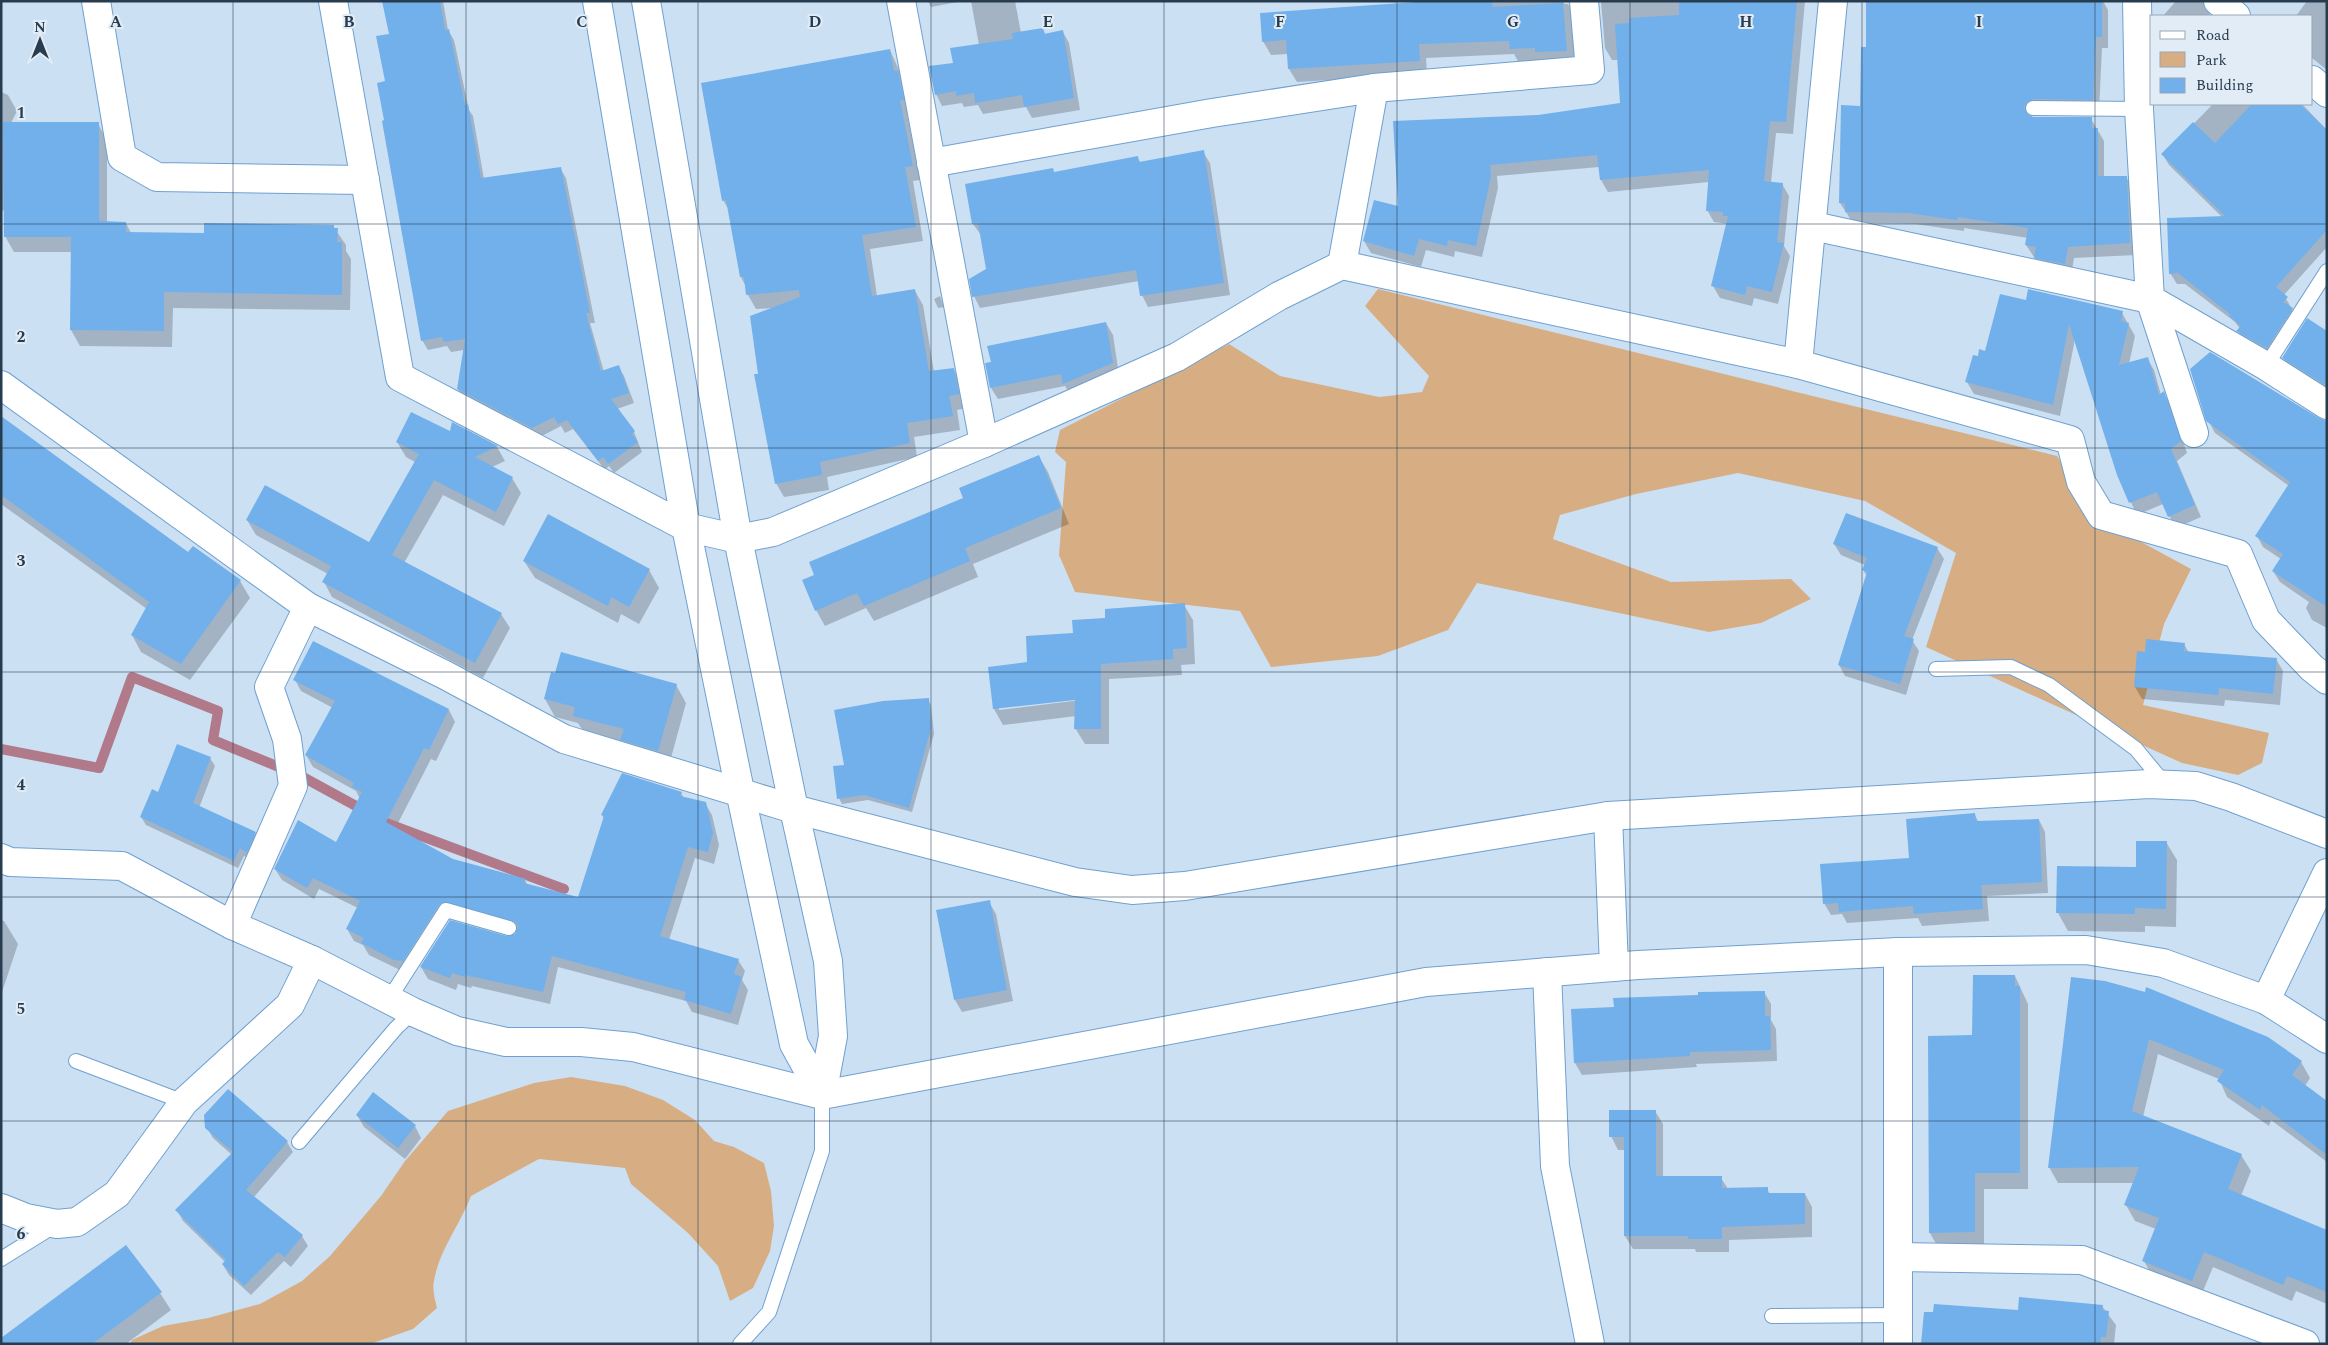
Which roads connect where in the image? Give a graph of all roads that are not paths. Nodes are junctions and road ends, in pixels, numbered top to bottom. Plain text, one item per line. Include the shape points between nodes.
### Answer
1 (96, 1) edge
2 (333, 1) edge
3 (597, 1) edge
4 (646, 1) edge
5 (901, 1) edge
6 (1584, 1) edge
7 (1833, 1) edge
8 (2137, 1) edge
9 (2218, 1) edge
10 (2235, 15) edge
11 (2313, 81) edge
12 (1374, 88) junction
13 (2327, 93) edge
14 (2033, 108) dead end
15 (2139, 109) junction
16 (931, 163) junction
17 (365, 180) junction
18 (1813, 226) junction
19 (1342, 265) junction
20 (2327, 271) edge
21 (2150, 299) junction
22 (1798, 364) junction
23 (2266, 366) junction
24 (1, 385) edge
25 (2327, 405) edge
26 (2194, 433) dead end
27 (984, 443) junction
28 (686, 527) junction
29 (738, 539) junction
30 (308, 607) junction
31 (1936, 669) dead end
32 (2327, 680) edge
33 (2165, 785) junction
34 (740, 791) junction
35 (794, 809) junction
36 (1608, 816) junction
37 (2327, 834) edge
38 (1, 858) edge
39 (2327, 873) edge
40 (232, 925) junction
41 (510, 928) dead end
42 (1898, 952) junction
43 (312, 960) junction
44 (1614, 967) junction
45 (1546, 972) junction
46 (389, 1000) junction
47 (2266, 1000) junction
48 (413, 1012) junction
49 (2327, 1039) edge
50 (76, 1061) dead end
51 (822, 1095) junction
52 (184, 1102) junction
53 (299, 1142) dead end
54 (1, 1208) edge
55 (57, 1224) junction
56 (1898, 1257) junction
57 (1, 1259) edge
58 (1898, 1315) junction
59 (1772, 1316) dead end
60 (740, 1344) edge
61 (1590, 1344) edge
62 (1898, 1344) edge
63 (2305, 1344) edge

1 - 17 street via 122,157 157,177
2 - 17 street
3 - 28 street
4 - 29 street
5 - 16 street
6 - 12 street via 1590,70
7 - 18 street
8 - 15 street
9 - 10 street
11 - 13 street
12 - 16 street
12 - 19 street
14 - 15 lane
15 - 21 street
16 - 27 street
17 - 28 street via 400,377
18 - 21 street
18 - 22 street
19 - 22 street
19 - 27 street via 1279,296 1177,357
20 - 23 lane
21 - 23 street
21 - 26 street
22 - 32 street via 2070,440 2081,482 2101,515 2238,554 2266,620
23 - 25 street
24 - 30 street
27 - 29 street via 774,532
28 - 29 street
28 - 34 street
29 - 35 street
30 - 34 street via 564,739
30 - 40 street via 269,687 287,739 293,786
31 - 33 lane via 2011,668 2049,685 2136,749
33 - 36 street
33 - 37 street via 2196,786
34 - 35 street
34 - 51 street via 794,1044
35 - 36 street via 1075,882 1132,890 1185,886
35 - 51 street via 828,961 833,1036
36 - 44 street
38 - 40 street via 10,862 122,866
39 - 47 street
40 - 43 street
41 - 46 lane via 446,910
42 - 44 street
42 - 47 street via 2086,950 2163,963
42 - 56 street
43 - 46 street
43 - 52 street via 290,1005
44 - 45 street
45 - 51 street via 1426,982
45 - 61 street via 1555,1166
46 - 48 street
47 - 49 street
48 - 51 street via 457,1031 506,1042 581,1042 633,1047
48 - 53 lane
50 - 52 lane
51 - 60 lane via 822,1151 769,1312
52 - 55 street via 117,1194 77,1222
54 - 55 street via 26,1218
55 - 57 lane
56 - 58 street
56 - 63 street via 2082,1260
58 - 59 lane
58 - 62 street

